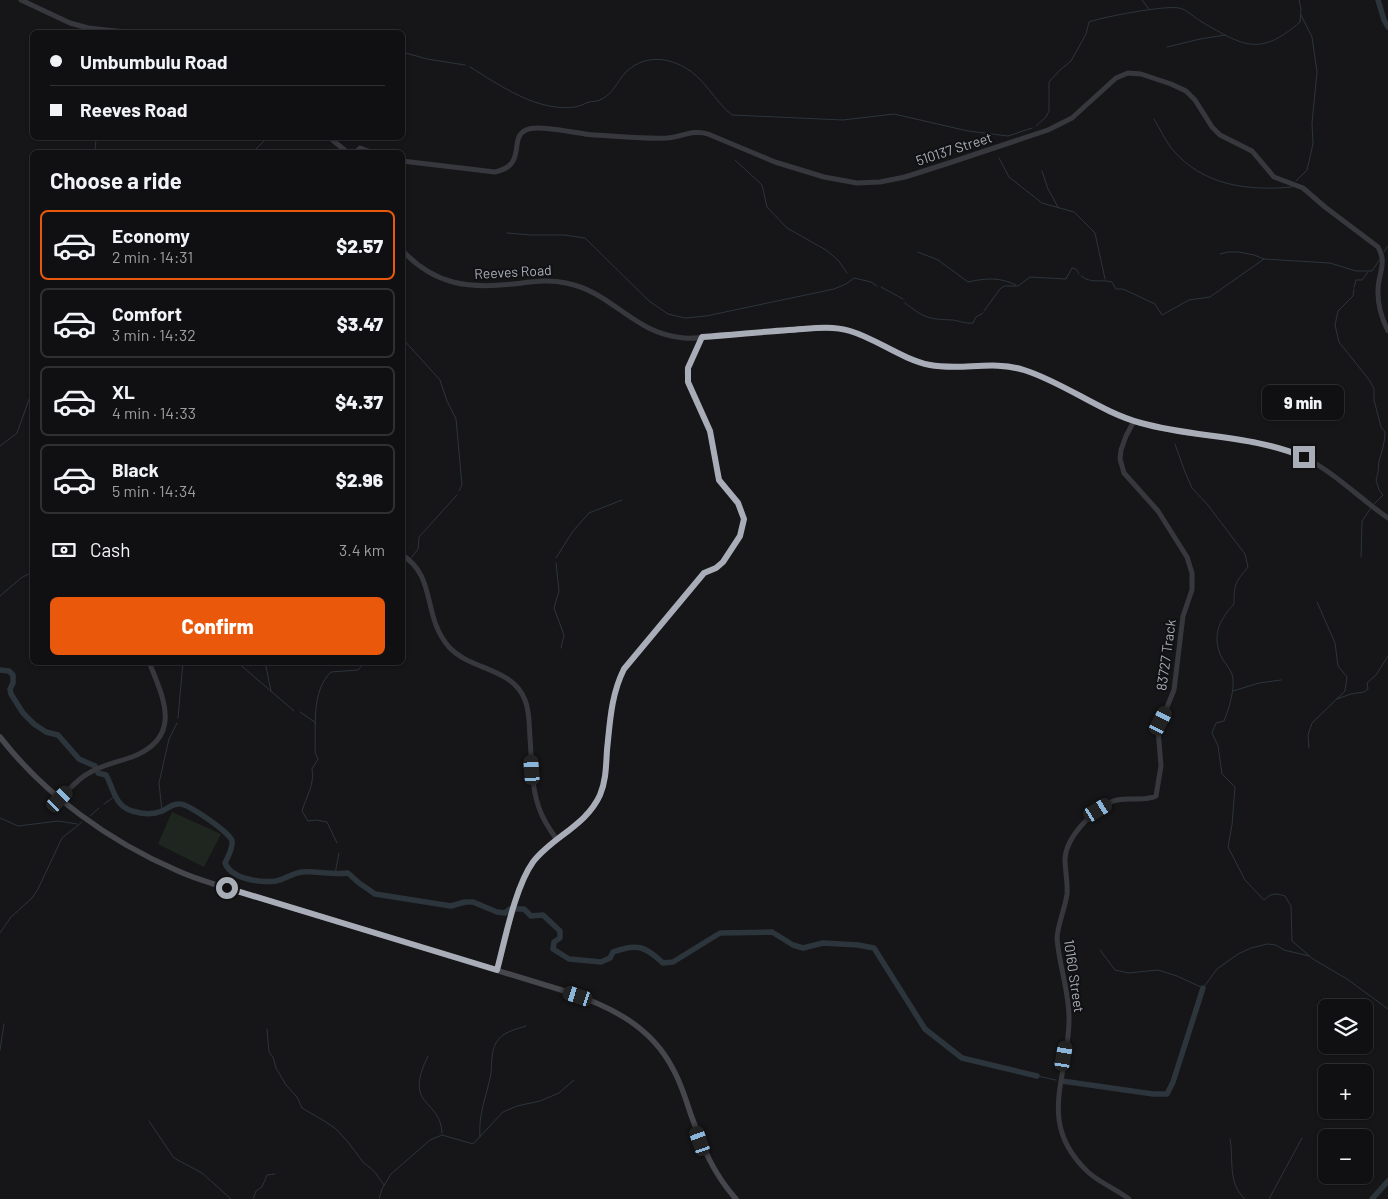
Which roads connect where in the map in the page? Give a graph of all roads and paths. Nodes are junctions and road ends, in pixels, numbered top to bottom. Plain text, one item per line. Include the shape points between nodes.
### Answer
1 (21, 0) edge
2 (107, 30) edge
3 (332, 140) edge
4 (345, 150) edge
5 (405, 161) edge
6 (405, 252) edge
7 (1386, 256) edge
8 (1388, 331) edge
9 (702, 337) junction
10 (1134, 421) junction
11 (1388, 518) edge
12 (405, 557) edge
13 (150, 665) edge
14 (0, 737) edge
15 (1156, 796) joint
16 (60, 799) junction
17 (557, 840) junction
18 (497, 970) junction
19 (736, 1199) edge
20 (1129, 1199) edge

1 - 2 street via 68,22
3 - 4 street
5 - 7 street, 510137 Street via 495,172 503,170 512,164 518,138 528,129 664,138 696,132 824,177 880,182 949,163 1052,128 1072,118 1116,78 1136,74 1186,91 1220,135 1254,152 1274,177 1302,188 1373,242
6 - 9 street, Reeves Road via 426,270 454,283 478,287 545,281 570,284 597,294 649,329 671,336
7 - 8 street, 510137 Street via 1378,292
9 - 10 street, Reeves Road via 819,328 844,330 930,365 1002,366 1024,370
9 - 17 street via 688,368 688,382 710,431 719,480 741,507 743,529 723,562 704,573 624,669 612,703 606,776 599,796 587,815
10 - 11 street, Reeves Road via 1292,452 1315,463
10 - 15 street, 83727 Track via 1120,450 1124,473 1158,511 1187,557 1192,573 1192,590 1182,621 1174,690 1158,729 1160,766
12 - 17 street via 419,570 434,622 449,647 467,661 497,672 517,687 523,696 528,715 535,793 543,817
13 - 16 street via 165,707 165,724 158,739 140,753 78,780
14 - 16 main road
15 - 20 street, 10160 Street via 1118,800 1098,810 1080,827 1066,853 1066,894 1057,938 1069,1021 1057,1103 1063,1134 1073,1156 1092,1176
16 - 18 main road via 122,842 178,871
17 - 18 street via 539,856 521,885
18 - 19 main road via 595,1002 616,1011 642,1029 673,1068 708,1160

